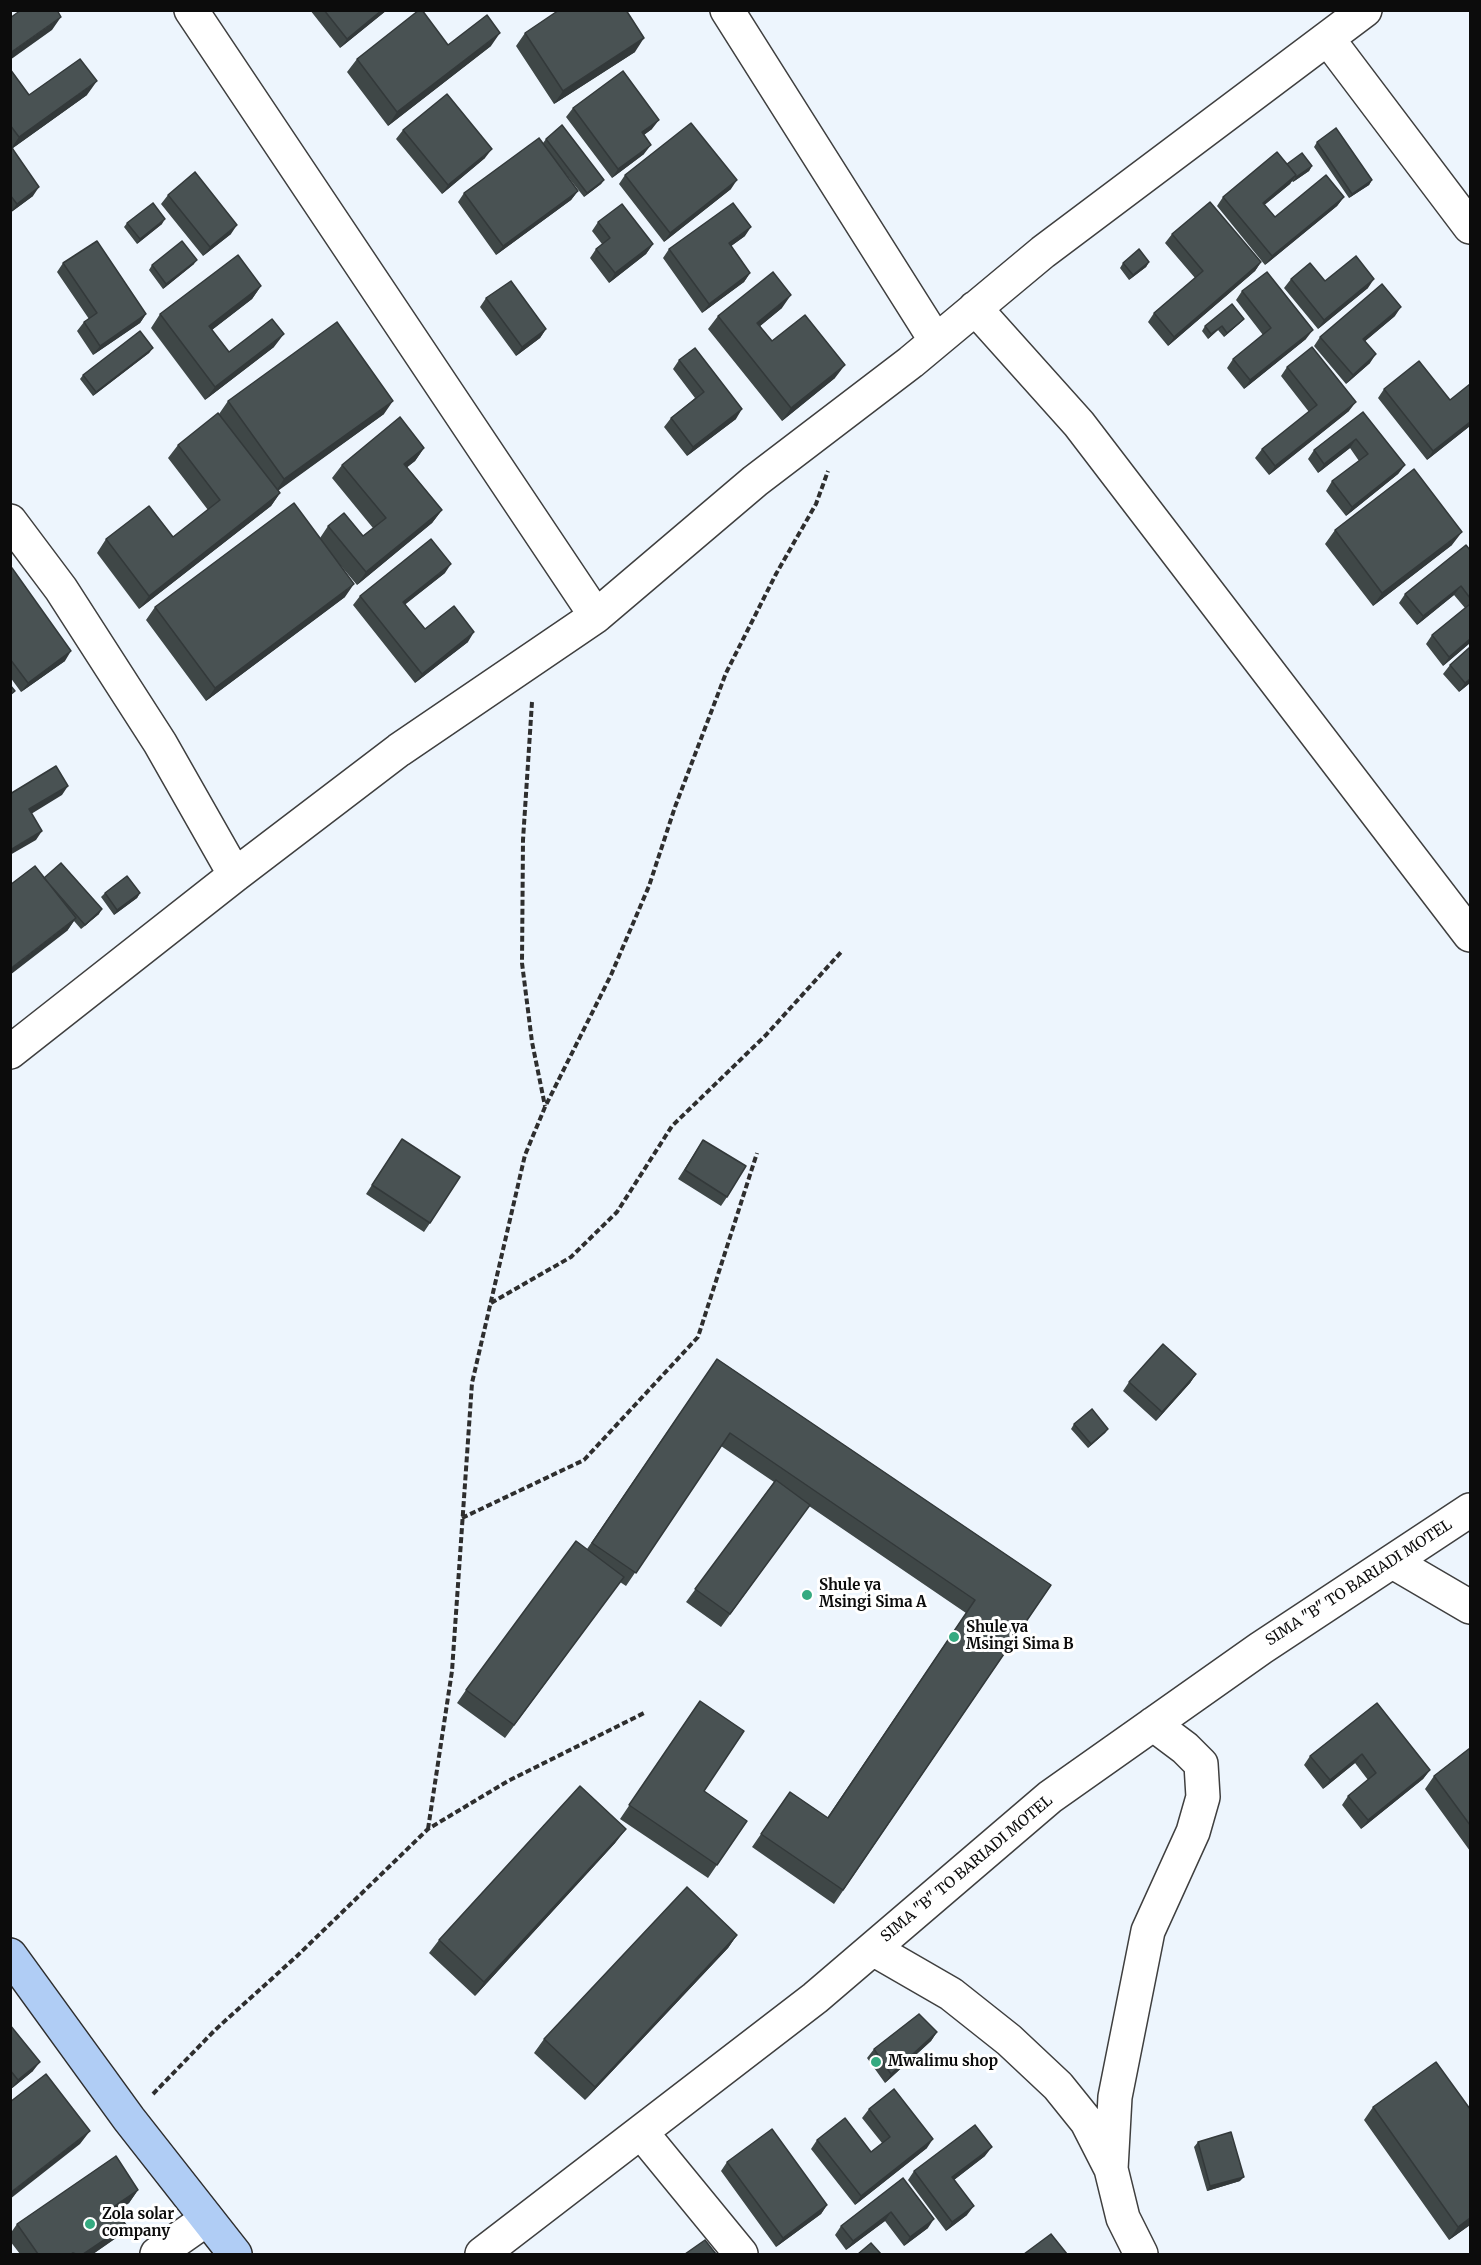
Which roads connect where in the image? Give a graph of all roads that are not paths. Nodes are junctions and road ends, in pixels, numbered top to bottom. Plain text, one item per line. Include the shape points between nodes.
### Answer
1 (191, 10) edge
2 (727, 10) edge
3 (1365, 10) edge
4 (751, 26) edge
5 (1328, 39) junction
6 (1470, 227) edge
7 (975, 308) junction
8 (936, 341) junction
9 (10, 521) edge
10 (597, 616) junction
11 (235, 875) junction
12 (1470, 935) edge
13 (10, 1052) edge
14 (1470, 1510) edge
15 (1393, 1562) junction
16 (1470, 1607) edge
17 (1153, 1724) junction
18 (873, 1949) junction
19 (10, 1955) edge
20 (641, 2132) junction
21 (1111, 2169) junction
22 (207, 2219) junction
23 (157, 2254) edge
24 (235, 2254) edge
25 (482, 2254) edge
26 (741, 2254) edge
27 (1141, 2254) edge

1 - 10 street
2 - 4 street
3 - 5 street
4 - 8 street
5 - 6 street
5 - 7 street via 1043,252
7 - 8 street
7 - 12 street via 1079,424
8 - 10 street via 755,481
9 - 11 street via 61,589 160,743
10 - 11 street via 399,750
11 - 13 street
14 - 15 street, SIMA "B" TO BARIADI MOTEL
15 - 16 street
15 - 17 street, SIMA "B" TO BARIADI MOTEL
17 - 18 street, SIMA "B" TO BARIADI MOTEL via 1050,1797
17 - 21 street via 1201,1764 1203,1797 1193,1832 1148,1931 1115,2097
18 - 20 street, SIMA "B" TO BARIADI MOTEL
18 - 21 street via 951,1994 1009,2040 1058,2086 1087,2122
19 - 22 street
20 - 25 street, SIMA "B" TO BARIADI MOTEL
20 - 26 street
21 - 27 street via 1123,2218
22 - 23 street
22 - 24 street

